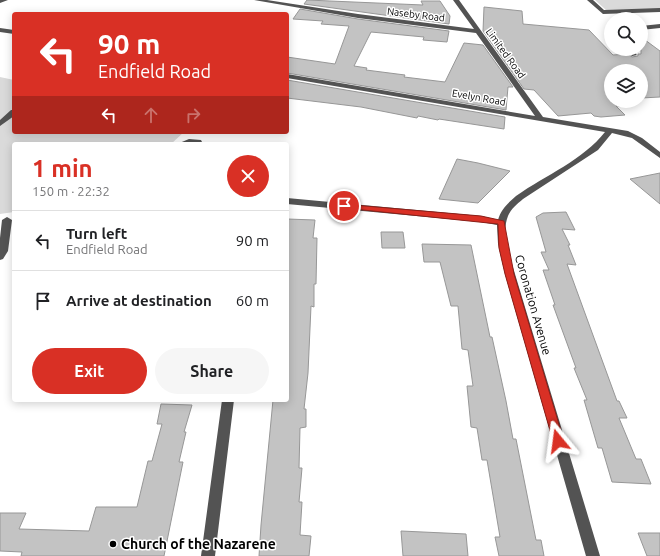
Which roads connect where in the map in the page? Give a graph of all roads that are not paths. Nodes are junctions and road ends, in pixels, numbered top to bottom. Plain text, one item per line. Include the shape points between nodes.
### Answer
1 (5, 0) edge
2 (257, 0) edge
3 (456, 0) edge
4 (590, 0) edge
5 (0, 2) edge
6 (660, 10) edge
7 (660, 26) edge
8 (648, 27) edge
9 (0, 30) edge
10 (478, 31) junction
11 (12, 32) edge
12 (289, 76) edge
13 (12, 114) edge
14 (540, 118) junction
15 (0, 124) edge
16 (611, 130) junction
17 (186, 142) edge
18 (198, 142) dead end
19 (660, 156) edge
20 (289, 201) edge
21 (7, 220) edge
22 (502, 223) junction
23 (0, 257) edge
24 (228, 402) edge
25 (208, 556) edge
26 (593, 556) edge

1 - 5 street
2 - 10 street, Naseby Road
3 - 10 street, Limited Road
4 - 6 street via 603,12
7 - 8 street
9 - 11 street
10 - 14 street, Limited Road
12 - 14 street, Evelyn Road
13 - 15 street
14 - 16 street, Evelyn Road
16 - 19 street, Evelyn Road via 636,136
16 - 22 street via 596,148 522,195 504,213
17 - 18 street
20 - 22 street
21 - 23 street via 4,251
22 - 26 street, Coronation Avenue via 510,274
24 - 25 street

